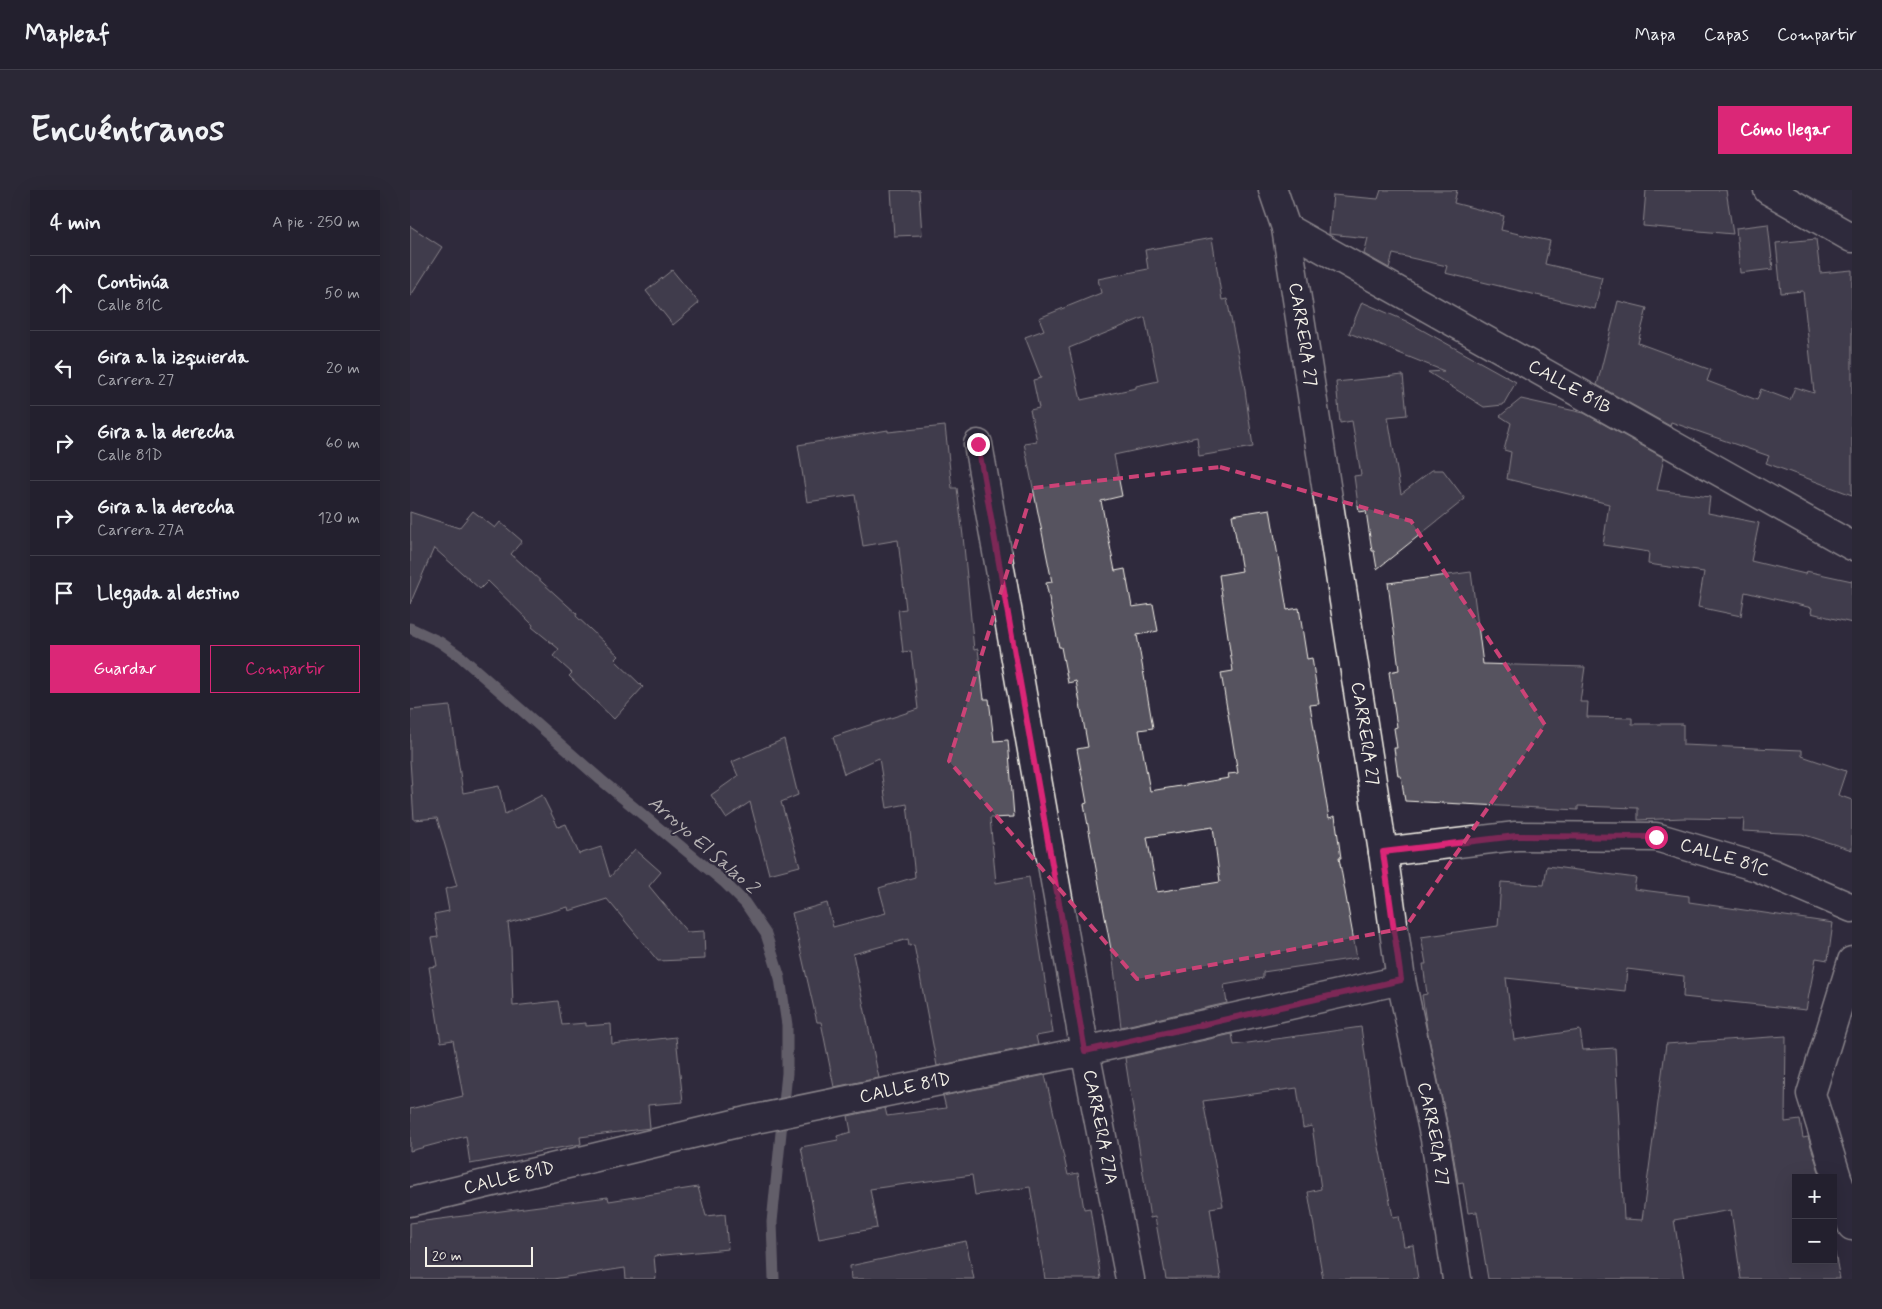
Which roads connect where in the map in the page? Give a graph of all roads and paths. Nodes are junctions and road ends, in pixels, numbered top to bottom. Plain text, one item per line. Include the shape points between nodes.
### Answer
1 (1273, 190) edge
2 (1768, 190) edge
3 (1286, 228) junction
4 (1852, 238) edge
5 (978, 444) dead end
6 (1852, 546) edge
7 (1383, 852) junction
8 (1852, 908) edge
9 (1852, 962) edge
10 (1401, 980) junction
11 (1085, 1051) junction
12 (410, 1202) edge
13 (1852, 1226) edge
14 (1130, 1279) edge
15 (1457, 1279) edge

1 - 3 street, CARRERA 27
2 - 4 street
3 - 6 street, CALLE 81B
3 - 7 street, CARRERA 27
5 - 11 street, CARRERA 27A
7 - 8 street, CALLE 81C via 1516,836 1656,837 1758,867
7 - 10 street, CARRERA 27
9 - 13 street via 1810,1094
10 - 11 street, CALLE 81D
10 - 15 street, CARRERA 27 via 1435,1139
11 - 12 street, CALLE 81D via 754,1120
11 - 14 street, CARRERA 27A

